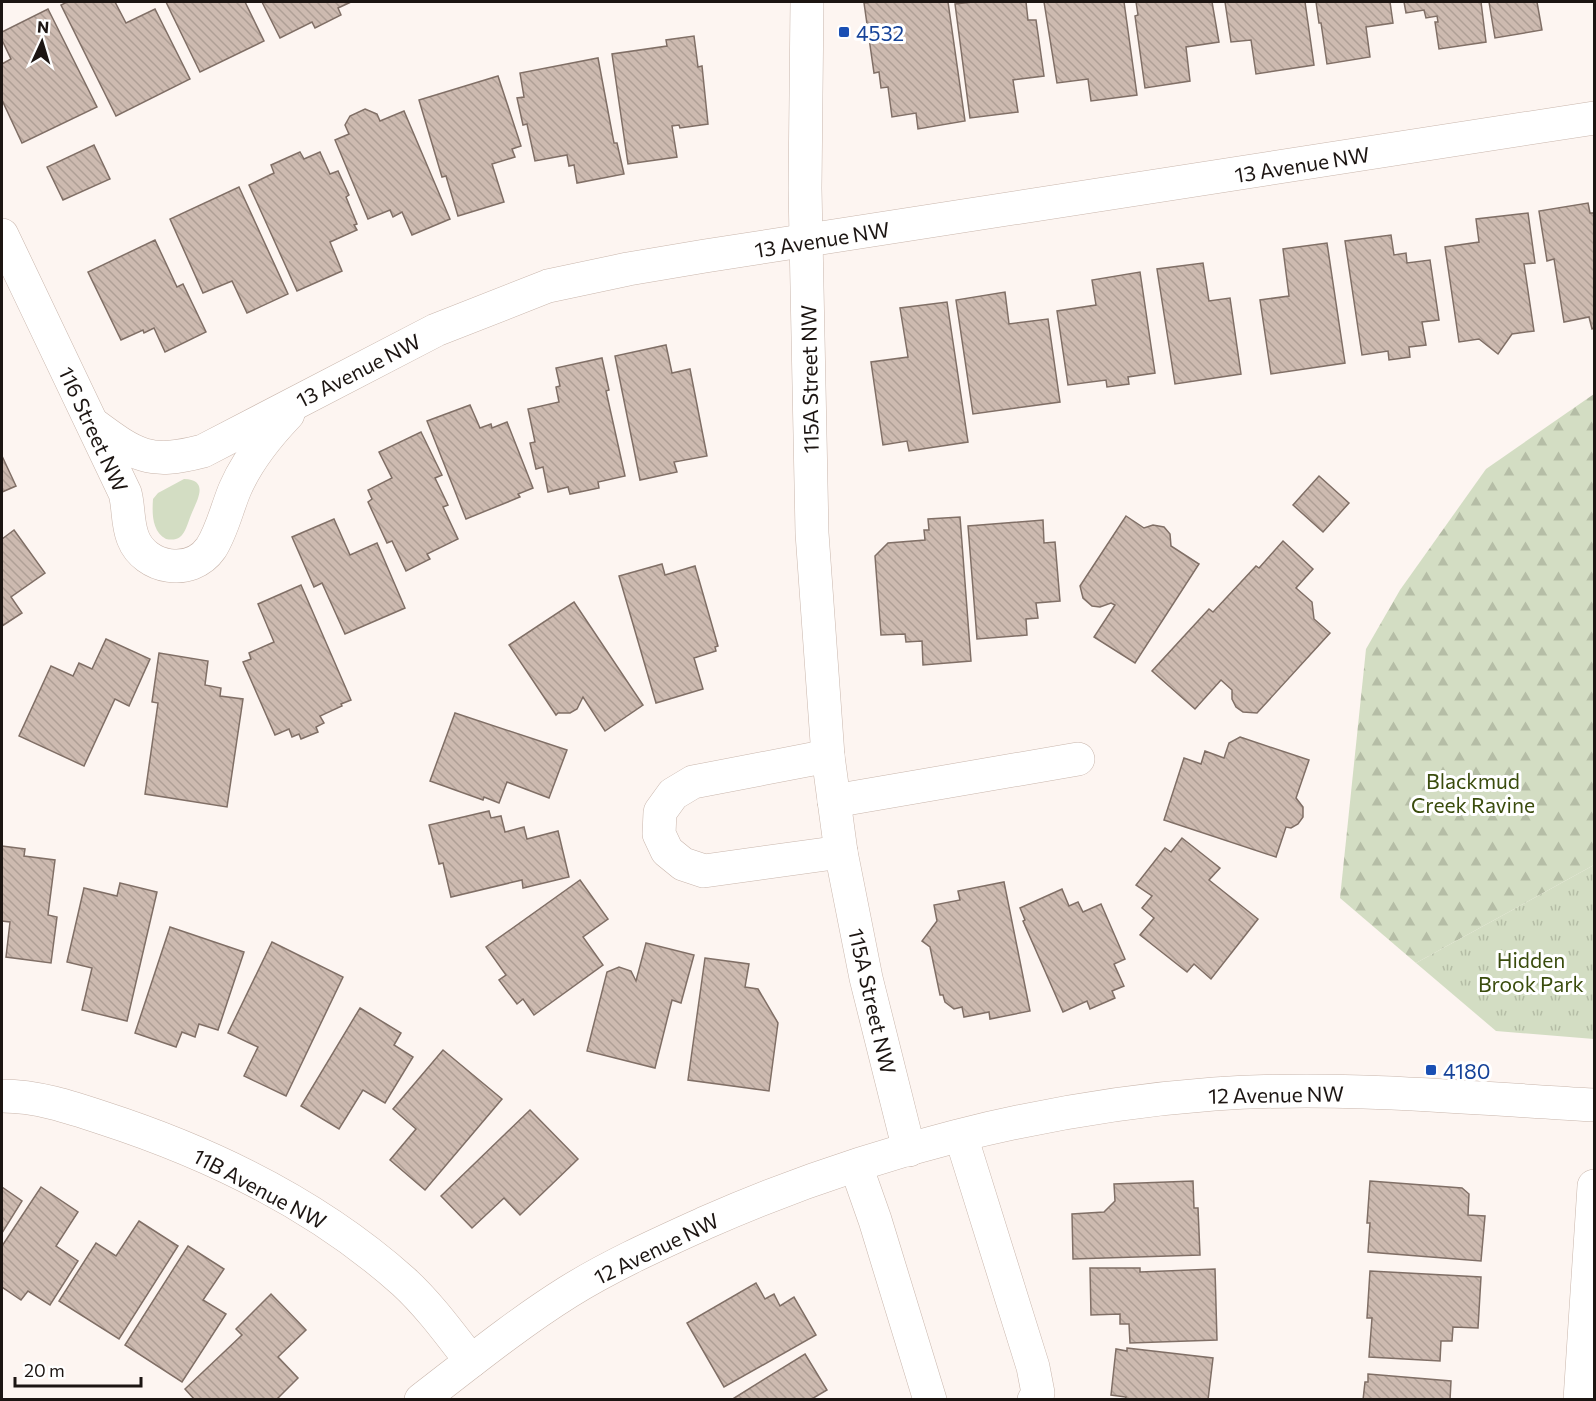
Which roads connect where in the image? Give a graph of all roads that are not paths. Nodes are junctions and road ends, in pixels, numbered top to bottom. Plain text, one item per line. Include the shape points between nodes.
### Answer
1 (807, 2) edge
2 (1594, 118) edge
3 (2, 234) edge
4 (806, 241) junction
5 (306, 396) junction
6 (93, 424) junction
7 (828, 756) junction
8 (1078, 759) dead end
9 (834, 801) junction
10 (842, 852) junction
11 (2, 1096) edge
12 (1594, 1105) edge
13 (961, 1136) junction
14 (909, 1150) junction
15 (856, 1166) junction
16 (1594, 1186) edge
17 (471, 1361) junction
18 (422, 1400) edge
19 (930, 1400) edge
20 (1034, 1400) edge
21 (1580, 1400) edge

1 - 4 street, 115A Street NW
2 - 4 street, 13 Avenue NW
3 - 6 street, 116 Street NW
4 - 5 street, 13 Avenue NW via 628,269 548,286 436,330
4 - 7 street, 115A Street NW via 812,533
5 - 6 street, 13 Avenue NW via 203,451 184,456 145,456 126,449
5 - 6 street, 116 Street NW via 254,455 211,549 190,565 163,565 137,546 125,493
7 - 9 street, 115A Street NW
7 - 10 street via 693,782 673,794 660,812 659,834 667,851 683,864 704,871
8 - 9 street
9 - 10 street, 115A Street NW
10 - 14 street, 115A Street NW via 866,978
11 - 17 street, 11B Avenue NW via 58,1104 138,1130 197,1153 310,1212 405,1283
12 - 13 street, 12 Avenue NW via 1299,1091 1216,1094 1133,1101
13 - 14 street, 12 Avenue NW
13 - 20 street via 1033,1367 1038,1393
14 - 15 street, 12 Avenue NW
15 - 17 street, 12 Avenue NW via 766,1197 664,1241 568,1292
15 - 19 street
16 - 21 street
17 - 18 street

